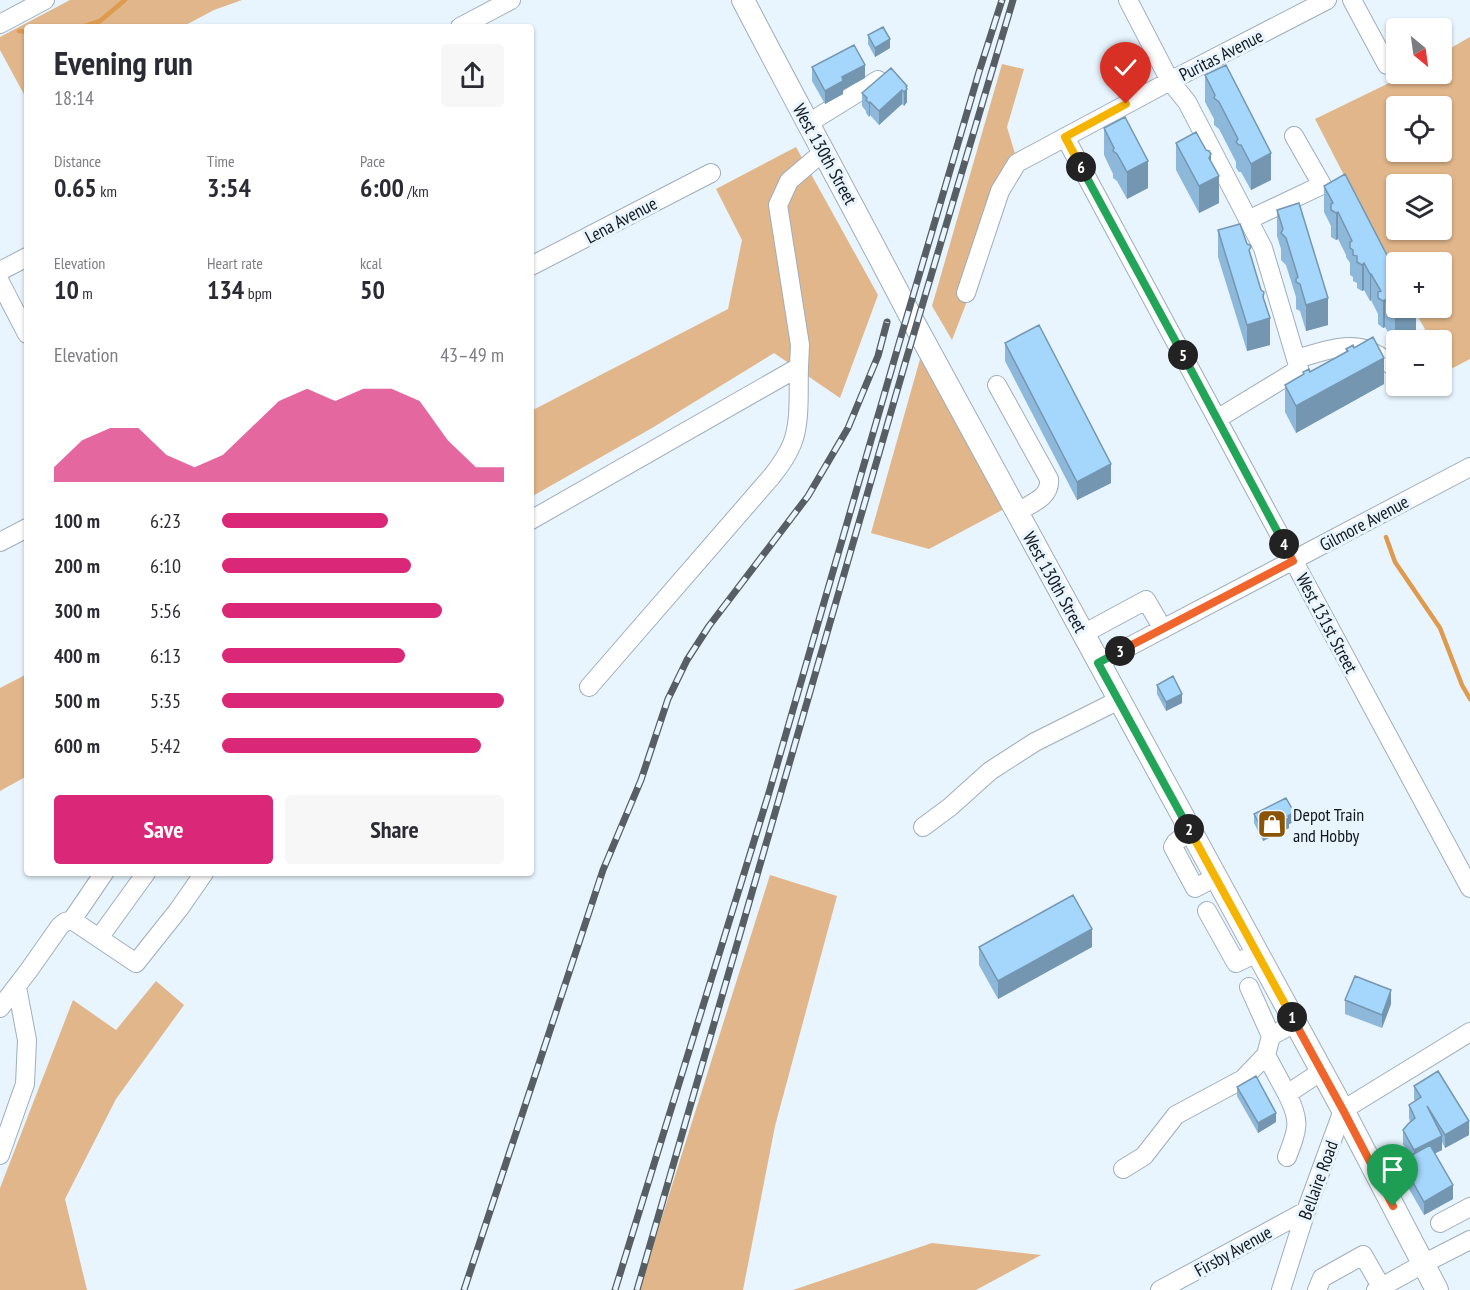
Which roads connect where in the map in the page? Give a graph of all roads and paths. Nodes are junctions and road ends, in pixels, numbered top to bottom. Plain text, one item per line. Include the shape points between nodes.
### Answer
1 (45, 0) edge
2 (511, 0) edge
3 (743, 0) edge
4 (1128, 0) edge
5 (1327, 0) edge
6 (1352, 0) edge
7 (0, 24) edge
8 (466, 24) edge
9 (1386, 61) edge
10 (878, 80) edge
11 (1170, 81) junction
12 (807, 124) junction
13 (1294, 136) dead end
14 (1065, 137) junction
15 (823, 152) junction
16 (711, 173) dead end
17 (1248, 220) junction
18 (24, 259) edge
19 (534, 264) edge
20 (0, 271) edge
21 (0, 282) edge
22 (966, 293) dead end
23 (24, 328) edge
24 (1296, 359) junction
25 (1386, 361) edge
26 (799, 367) junction
27 (998, 385) dead end
28 (1217, 419) junction
29 (1469, 470) edge
30 (1017, 512) junction
31 (534, 518) edge
32 (24, 530) edge
33 (0, 542) edge
34 (1293, 561) junction
35 (1163, 629) junction
36 (1083, 634) junction
37 (1098, 663) junction
38 (589, 687) dead end
39 (1119, 700) junction
40 (923, 827) dead end
41 (1190, 831) junction
42 (102, 876) edge
43 (144, 876) edge
44 (202, 876) edge
45 (1215, 877) junction
46 (1195, 888) junction
47 (1470, 888) edge
48 (1228, 900) junction
49 (1207, 910) junction
50 (72, 920) junction
51 (99, 938) junction
52 (1257, 953) junction
53 (1236, 963) junction
54 (1270, 977) junction
55 (17, 987) junction
56 (1249, 987) junction
57 (0, 1008) edge
58 (1295, 1023) junction
59 (1470, 1032) edge
60 (1271, 1036) junction
61 (1266, 1055) junction
62 (1322, 1071) junction
63 (1287, 1094) junction
64 (1343, 1110) junction
65 (0, 1155) edge
66 (1287, 1157) dead end
67 (1124, 1169) dead end
68 (1470, 1206) edge
69 (1306, 1211) junction
70 (1440, 1223) dead end
71 (1468, 1246) edge
72 (1423, 1264) junction
73 (1381, 1289) edge
74 (1160, 1290) edge
75 (1281, 1290) edge
76 (1317, 1290) edge
77 (1437, 1290) edge

1 - 7 street
2 - 8 street
3 - 12 main road, West 130th Street
4 - 11 street
5 - 11 street, Puritas Avenue
6 - 9 street
10 - 12 street
11 - 14 street, Puritas Avenue
11 - 17 street via 1187,102
12 - 15 main road, West 130th Street
13 - 17 street via 1322,185
14 - 22 street, Puritas Avenue via 1017,163 1000,191
14 - 28 street, West 131st Street
15 - 26 street via 789,181 778,205 800,345
15 - 30 main road, West 130th Street
16 - 19 street, Lena Avenue
17 - 24 street via 1263,248
18 - 20 street
21 - 23 street
24 - 25 street via 1350,347 1364,348
24 - 28 street via 1299,369
26 - 31 street
26 - 38 street via 796,425 783,462
27 - 30 street via 1049,479 1043,497
28 - 34 street, West 131st Street
29 - 34 street, Gilmore Avenue
30 - 36 main road, West 130th Street
32 - 33 street
34 - 35 street, Gilmore Avenue
34 - 47 street, West 131st Street
35 - 36 street via 1146,600
35 - 37 street, Gilmore Avenue
36 - 37 main road, West 130th Street
37 - 39 main road, West 130th Street
39 - 40 street via 1035,742 990,771
39 - 41 main road, West 130th Street
41 - 45 main road, West 130th Street
41 - 46 street via 1173,847
42 - 50 street
43 - 51 street
44 - 51 street via 136,963
45 - 46 street
45 - 48 main road, West 130th Street
46 - 49 street
48 - 49 street
48 - 52 main road, West 130th Street
49 - 53 street
50 - 51 street
50 - 55 street via 60,926
52 - 53 street
52 - 54 main road, West 130th Street
53 - 56 street
54 - 56 street
54 - 58 main road, West 130th Street
55 - 57 street
55 - 65 street via 27,1040 25,1084
56 - 60 street
58 - 60 street
58 - 62 main road, West 130th Street
59 - 64 street
60 - 61 street
61 - 63 street
61 - 67 street via 1244,1079 1176,1115 1144,1156
62 - 63 street
62 - 64 main road, West 130th Street
63 - 66 street via 1297,1120
64 - 69 street, Bellaire Road
64 - 72 main road, West 130th Street
68 - 70 street
69 - 74 street, Firsby Avenue
69 - 75 street, Bellaire Road
71 - 72 street
72 - 73 street
72 - 77 main road, West 130th Street
73 - 76 street via 1363,1255 1322,1278

